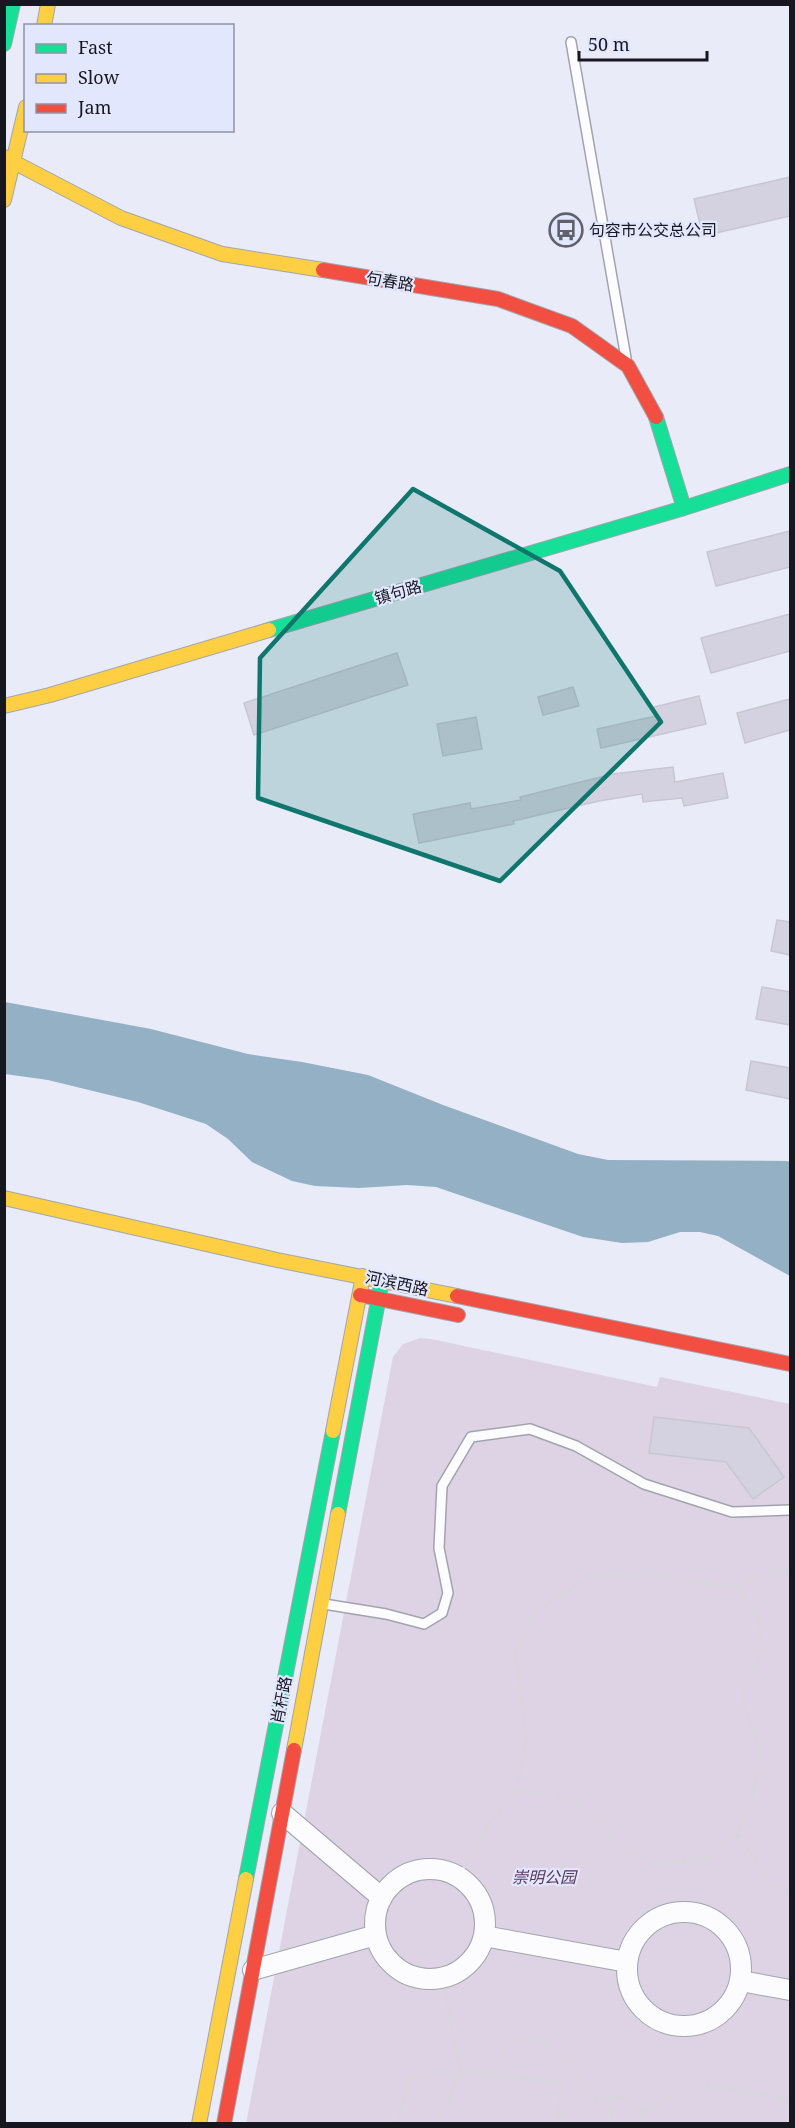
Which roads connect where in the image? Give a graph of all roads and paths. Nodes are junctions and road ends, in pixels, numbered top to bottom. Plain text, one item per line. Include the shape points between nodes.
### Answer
1 (14, 4) edge
2 (48, 4) edge
3 (44, 24) edge
4 (571, 42) dead end
5 (4, 44) edge
6 (24, 113) edge
7 (9, 160) edge
8 (4, 200) edge
9 (628, 366) junction
10 (790, 474) edge
11 (684, 508) junction
12 (4, 706) edge
13 (4, 1198) edge
14 (363, 1276) junction
15 (382, 1280) junction
16 (354, 1293) junction
17 (379, 1299) junction
18 (473, 1318) dead end
19 (790, 1364) edge
20 (790, 1510) edge
21 (790, 1572) edge
22 (736, 1588) junction
23 (322, 1604) junction
24 (517, 1792) junction
25 (282, 1813) junction
26 (738, 1834) junction
27 (458, 1876) junction
28 (790, 1890) edge
29 (382, 1898) junction
30 (376, 1935) junction
31 (484, 1936) junction
32 (627, 1962) junction
33 (253, 1970) junction
34 (442, 1977) junction
35 (741, 1981) junction
36 (790, 1990) edge
37 (461, 2072) junction
38 (489, 2075) junction
39 (790, 2099) edge
40 (600, 2100) junction
41 (644, 2112) junction
42 (559, 2114) junction
43 (199, 2124) edge
44 (224, 2124) edge
45 (396, 2124) edge
46 (432, 2124) edge
47 (554, 2124) edge
48 (568, 2124) edge
49 (610, 2124) edge
50 (640, 2124) edge

1 - 5 street
2 - 3 street
4 - 9 lane
6 - 7 street
7 - 8 street
7 - 9 street, 句春路 via 121,218 222,254 498,299 572,326
9 - 11 street, 句春路 via 656,418
10 - 11 street, 镇句路
11 - 12 street, 镇句路
13 - 14 street, 河滨西路
14 - 15 street, 河滨西路
14 - 16 street, 肖杆路
15 - 17 street, 肖杆路
15 - 19 street, 河滨西路
16 - 17 street, 河滨西路
16 - 43 street, 肖杆路
17 - 18 street, 河滨西路
17 - 23 street, 肖杆路
20 - 23 lane via 732,1512 644,1484 576,1446 530,1430 471,1437 442,1486 438,1548 448,1593 442,1613 424,1624
21 - 22 path via 766,1573
22 - 24 path via 648,1575 589,1576 535,1612 515,1649 526,1737
22 - 26 path via 757,1611 763,1650 742,1696 762,1754
23 - 25 street, 肖杆路
24 - 26 path via 568,1797 598,1819 622,1847 656,1863 703,1859
24 - 27 path via 491,1823
25 - 29 street
25 - 33 street, 肖杆路
26 - 28 path via 774,1887
27 - 29 street via 425,1869 393,1883
27 - 31 street via 472,1887 481,1902
29 - 30 street via 376,1916
30 - 33 street
30 - 34 street via 396,1967 413,1976
31 - 32 street
31 - 34 street via 467,1965
32 - 35 street via 630,1990 639,2005 652,2018 669,2025 687,2027 721,2014 734,1999
32 - 35 street via 636,1937 648,1924 666,1914 686,1912 706,1916 723,1926 735,1942 741,1960
33 - 44 street, 肖杆路
34 - 37 path
35 - 36 street
37 - 38 path
37 - 45 path via 411,2077
37 - 46 path via 442,2116
38 - 40 path via 491,2065 510,2042 537,2039 562,2055 588,2094
38 - 42 path via 560,2082
39 - 41 path via 693,2083
40 - 41 path via 621,2097
40 - 49 path via 613,2106
41 - 50 path
42 - 47 path
42 - 48 path

